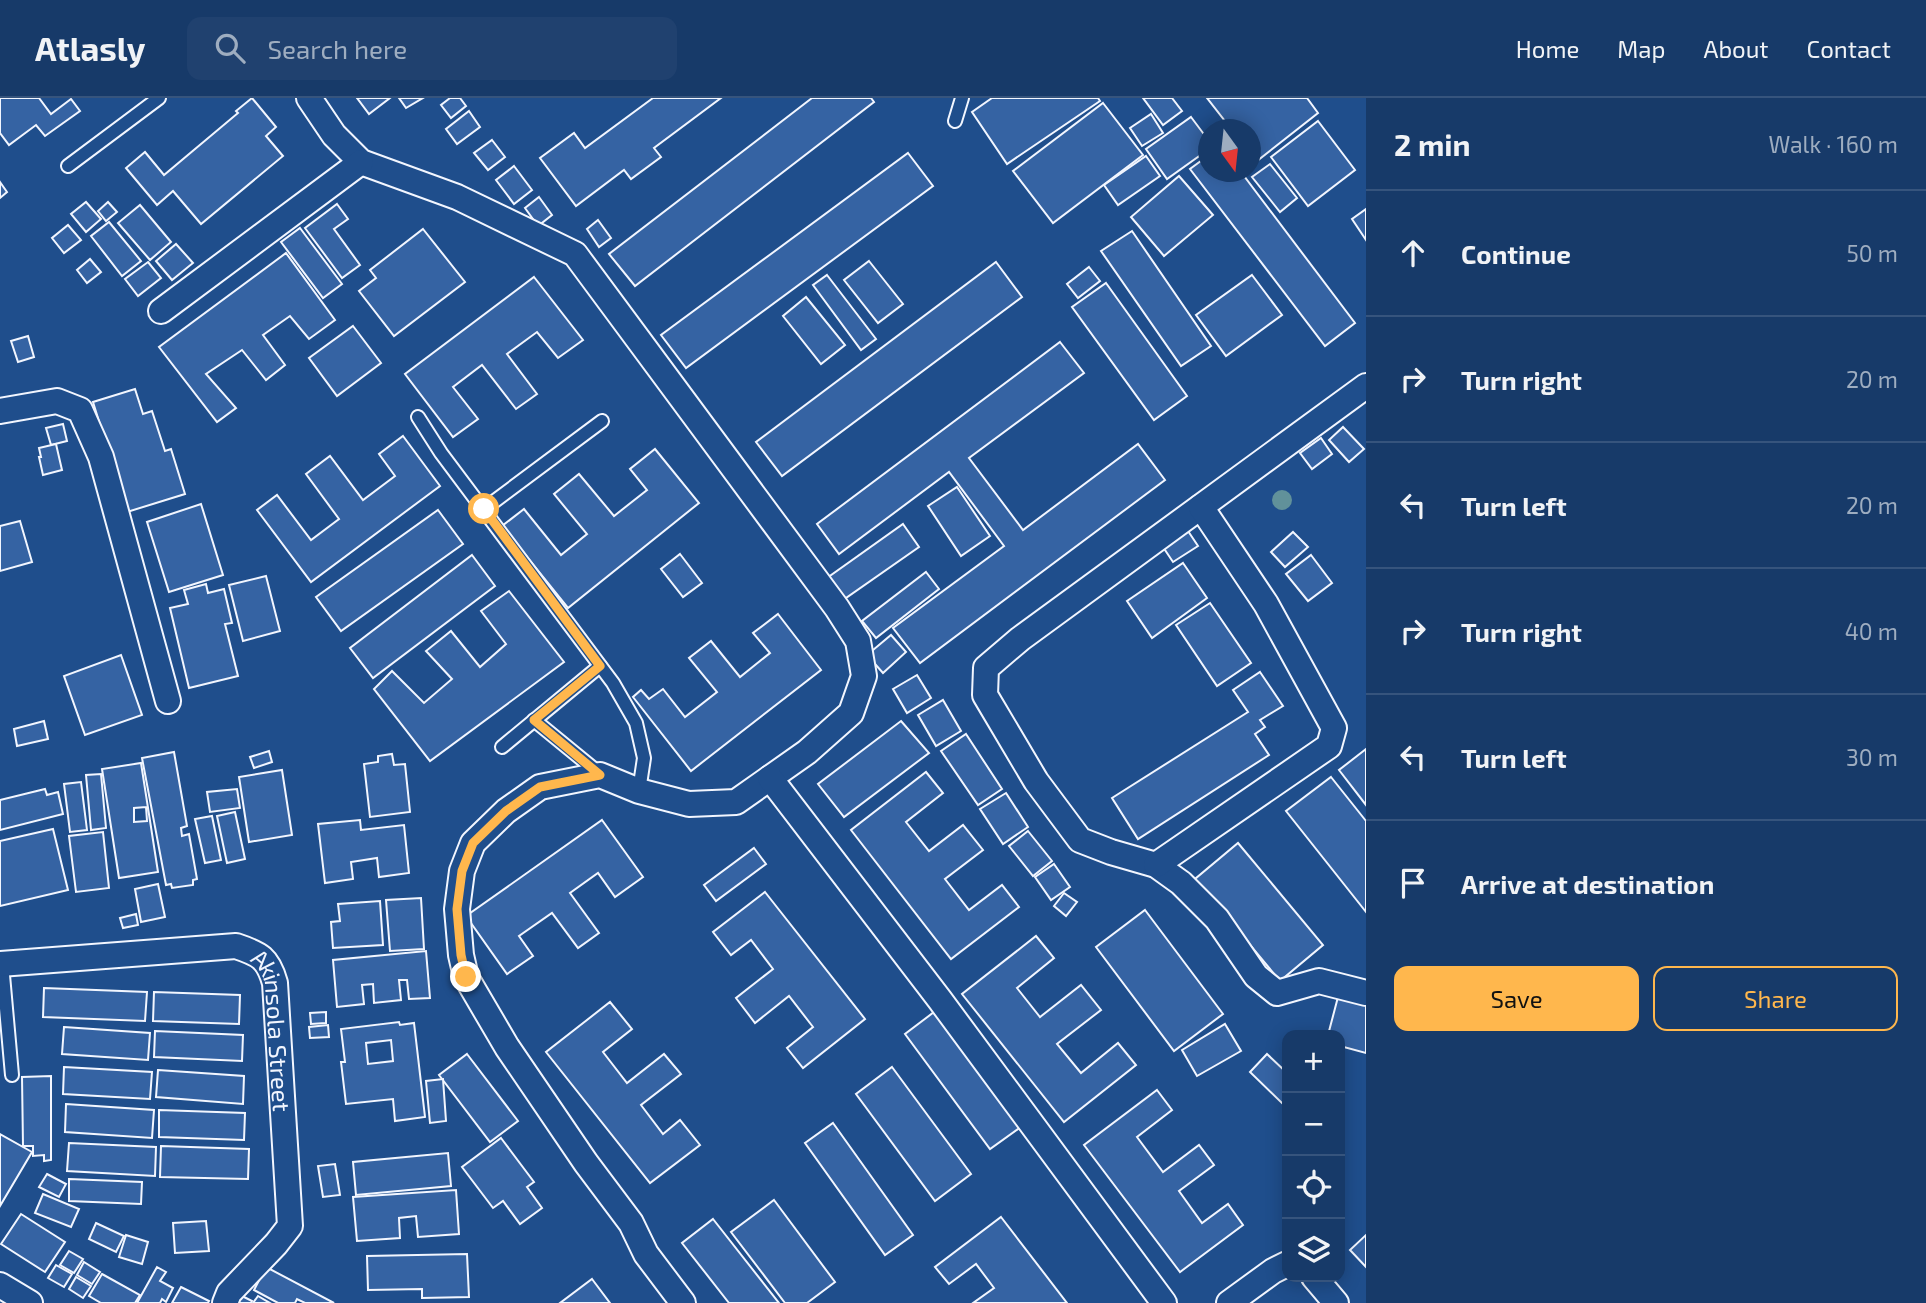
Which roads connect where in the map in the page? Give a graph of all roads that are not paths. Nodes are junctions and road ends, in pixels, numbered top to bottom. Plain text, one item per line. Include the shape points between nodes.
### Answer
1 (159, 98) edge
2 (309, 98) edge
3 (962, 98) edge
4 (954, 121) dead end
5 (361, 162) junction
6 (68, 166) dead end
7 (161, 311) dead end
8 (1366, 387) edge
9 (0, 411) edge
10 (418, 417) dead end
11 (602, 421) dead end
12 (1201, 507) junction
13 (484, 509) junction
14 (600, 666) junction
15 (168, 701) dead end
16 (534, 720) junction
17 (502, 747) dead end
18 (600, 775) junction
19 (770, 778) junction
20 (639, 792) junction
21 (1156, 865) junction
22 (1, 964) edge
23 (1366, 993) edge
24 (12, 1075) dead end
25 (1282, 1266) edge
26 (1318, 1282) edge
27 (0, 1285) edge
28 (30, 1303) edge
29 (225, 1303) edge
30 (683, 1303) edge
31 (1164, 1303) edge
32 (1228, 1303) edge
33 (1336, 1303) edge

1 - 6 lane
2 - 5 street via 334,135
3 - 4 lane
5 - 7 street
5 - 19 street via 457,197 575,254 837,608 858,641 864,676 851,713
8 - 12 street
9 - 15 street via 57,401 80,410 101,457
10 - 13 lane
11 - 13 lane
12 - 21 street via 1266,604 1334,729 1329,746
12 - 21 street via 986,668 985,695 1036,781 1080,840
13 - 14 lane
14 - 16 lane
14 - 20 lane via 636,723 644,758
16 - 17 lane
16 - 18 lane
18 - 20 street
18 - 30 street via 540,787 473,843 462,871 457,909 461,955 466,977 507,1047
19 - 20 street via 736,802 689,804
19 - 31 street
21 - 23 street via 1217,919 1256,976 1277,993 1319,981
22 - 24 lane
22 - 29 street, Akinsola Street via 236,946 257,953 271,969 290,1227
25 - 32 street
26 - 33 street
27 - 28 street

